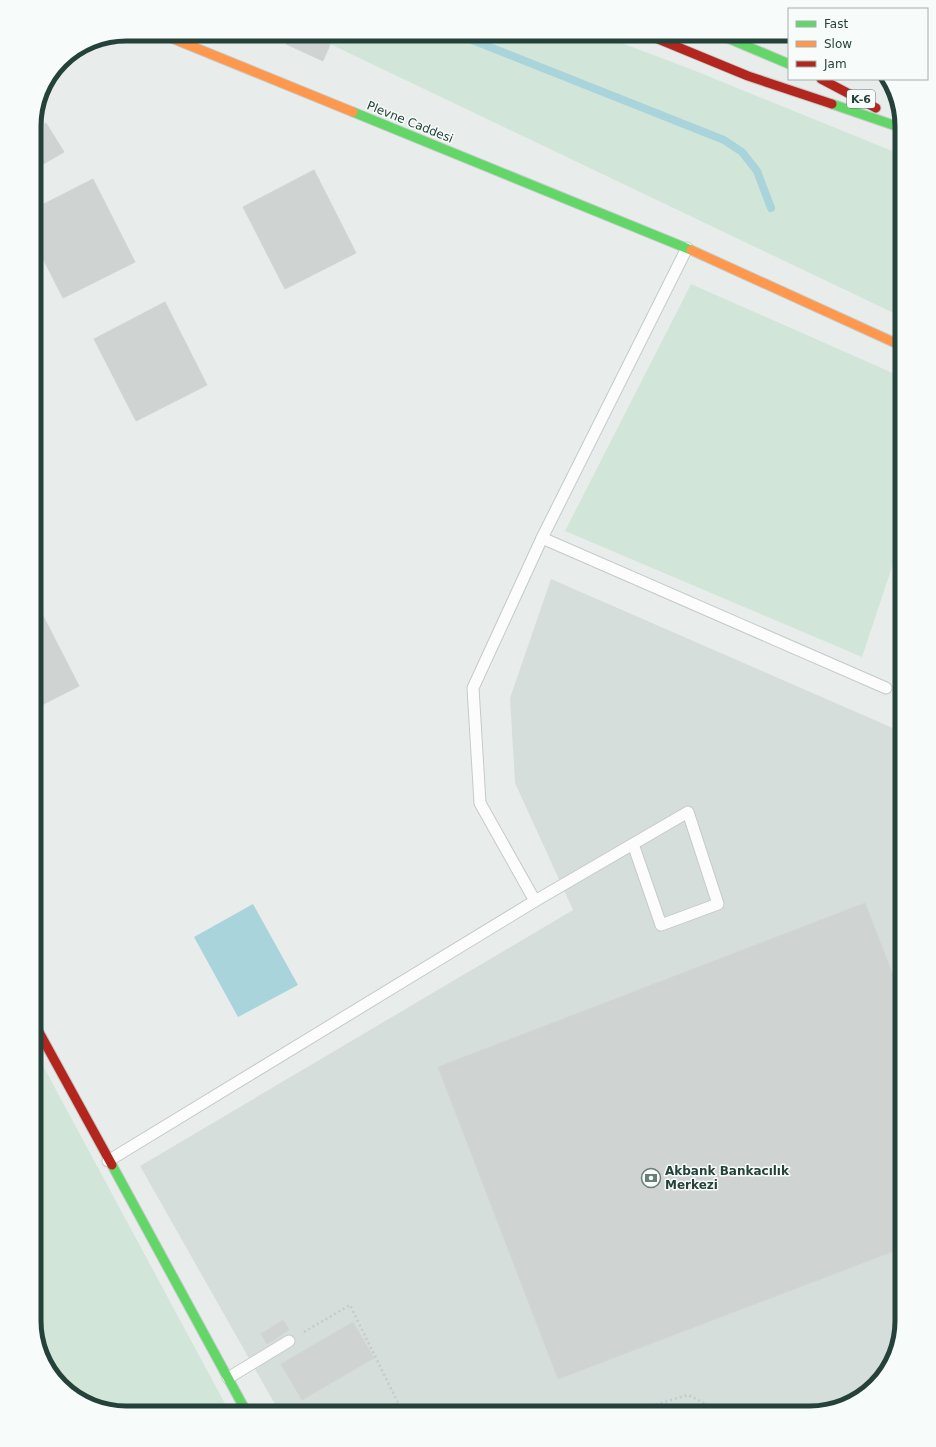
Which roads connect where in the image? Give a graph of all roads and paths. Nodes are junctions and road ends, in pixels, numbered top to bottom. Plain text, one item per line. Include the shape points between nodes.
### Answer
1 (179, 41) edge
2 (663, 41) edge
3 (735, 41) edge
4 (788, 64) edge
5 (823, 80) edge
6 (894, 117) edge
7 (895, 126) edge
8 (686, 248) junction
9 (895, 343) edge
10 (542, 538) junction
11 (886, 688) dead end
12 (633, 844) junction
13 (535, 901) junction
14 (41, 1036) edge
15 (108, 1161) junction
16 (288, 1341) joint
17 (228, 1378) junction
18 (243, 1406) edge
19 (400, 1406) edge
20 (652, 1406) edge
21 (709, 1406) edge

1 - 8 main road, Plevne Caddesi
2 - 7 main road, K-6 via 748,76
3 - 4 main road
5 - 6 main road, K-6
8 - 9 main road, Plevne Caddesi
8 - 10 lane
10 - 11 lane
10 - 13 lane via 473,688 480,803
12 - 12 lane via 688,812 718,904 661,925
12 - 13 lane
13 - 15 lane
14 - 15 main road
15 - 17 main road
16 - 17 lane
16 - 19 path via 350,1305
17 - 18 main road
20 - 21 path via 688,1396

